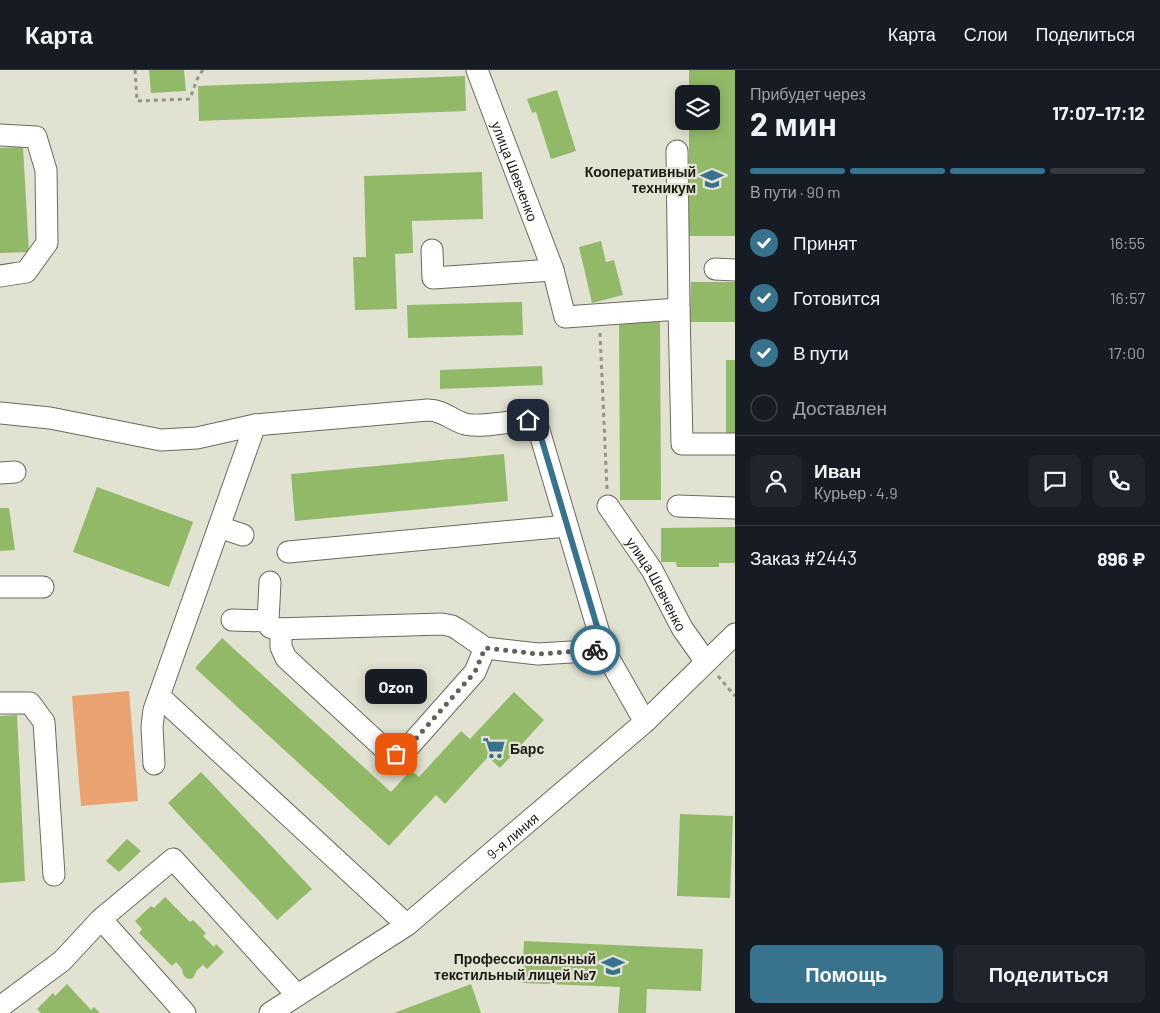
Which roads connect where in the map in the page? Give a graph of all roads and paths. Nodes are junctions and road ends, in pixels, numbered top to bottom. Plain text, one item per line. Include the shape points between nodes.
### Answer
1 (135, 70) edge
2 (202, 70) edge
3 (477, 70) edge
4 (0, 135) edge
5 (676, 151) dead end
6 (432, 250) dead end
7 (553, 270) junction
8 (0, 276) edge
9 (679, 309) junction
10 (600, 315) junction
11 (0, 413) edge
12 (255, 425) junction
13 (735, 444) edge
14 (608, 506) joint
15 (678, 506) dead end
16 (735, 508) edge
17 (567, 526) junction
18 (219, 527) junction
19 (243, 535) dead end
20 (288, 552) dead end
21 (270, 582) dead end
22 (42, 587) dead end
23 (0, 588) edge
24 (232, 620) dead end
25 (274, 625) junction
26 (735, 634) edge
27 (485, 648) junction
28 (604, 650) junction
29 (706, 662) junction
30 (159, 696) junction
31 (735, 696) edge
32 (0, 703) edge
33 (645, 722) junction
34 (154, 764) dead end
35 (54, 875) dead end
36 (101, 919) junction
37 (407, 925) junction
38 (298, 995) junction
39 (0, 1008) edge
40 (3, 1013) edge
41 (185, 1013) edge
42 (270, 1013) edge

1 - 2 path via 137,101 190,99
3 - 7 street, улица Шевченко
4 - 8 street via 36,138 46,170 47,243 26,272
5 - 9 street
6 - 7 street via 432,278
7 - 10 street, улица Шевченко via 565,318
9 - 10 street
9 - 13 street via 682,444
10 - 14 path
11 - 12 street via 50,418 161,440 197,438
12 - 17 street via 428,410 437,410 465,424 475,425 528,420 538,427
12 - 18 street
14 - 29 street, улица Шевченко via 652,570 682,628
15 - 16 street
17 - 20 street
17 - 28 street
18 - 19 street
18 - 30 street
21 - 25 street
22 - 23 street
24 - 25 street
25 - 27 street via 442,624 452,626
25 - 27 street via 286,658 388,752 396,754 404,752 475,672
26 - 29 street, 9-я линия
27 - 28 street via 538,654
28 - 33 street
29 - 31 path
29 - 33 street, 9-я линия
30 - 34 street via 153,718
30 - 37 street
32 - 35 street via 30,703 44,722
33 - 37 street, 9-я линия
36 - 38 street via 173,859
36 - 39 street via 62,961
36 - 41 street
37 - 38 street, 9-я линия
38 - 42 street, 9-я линия
39 - 40 street

